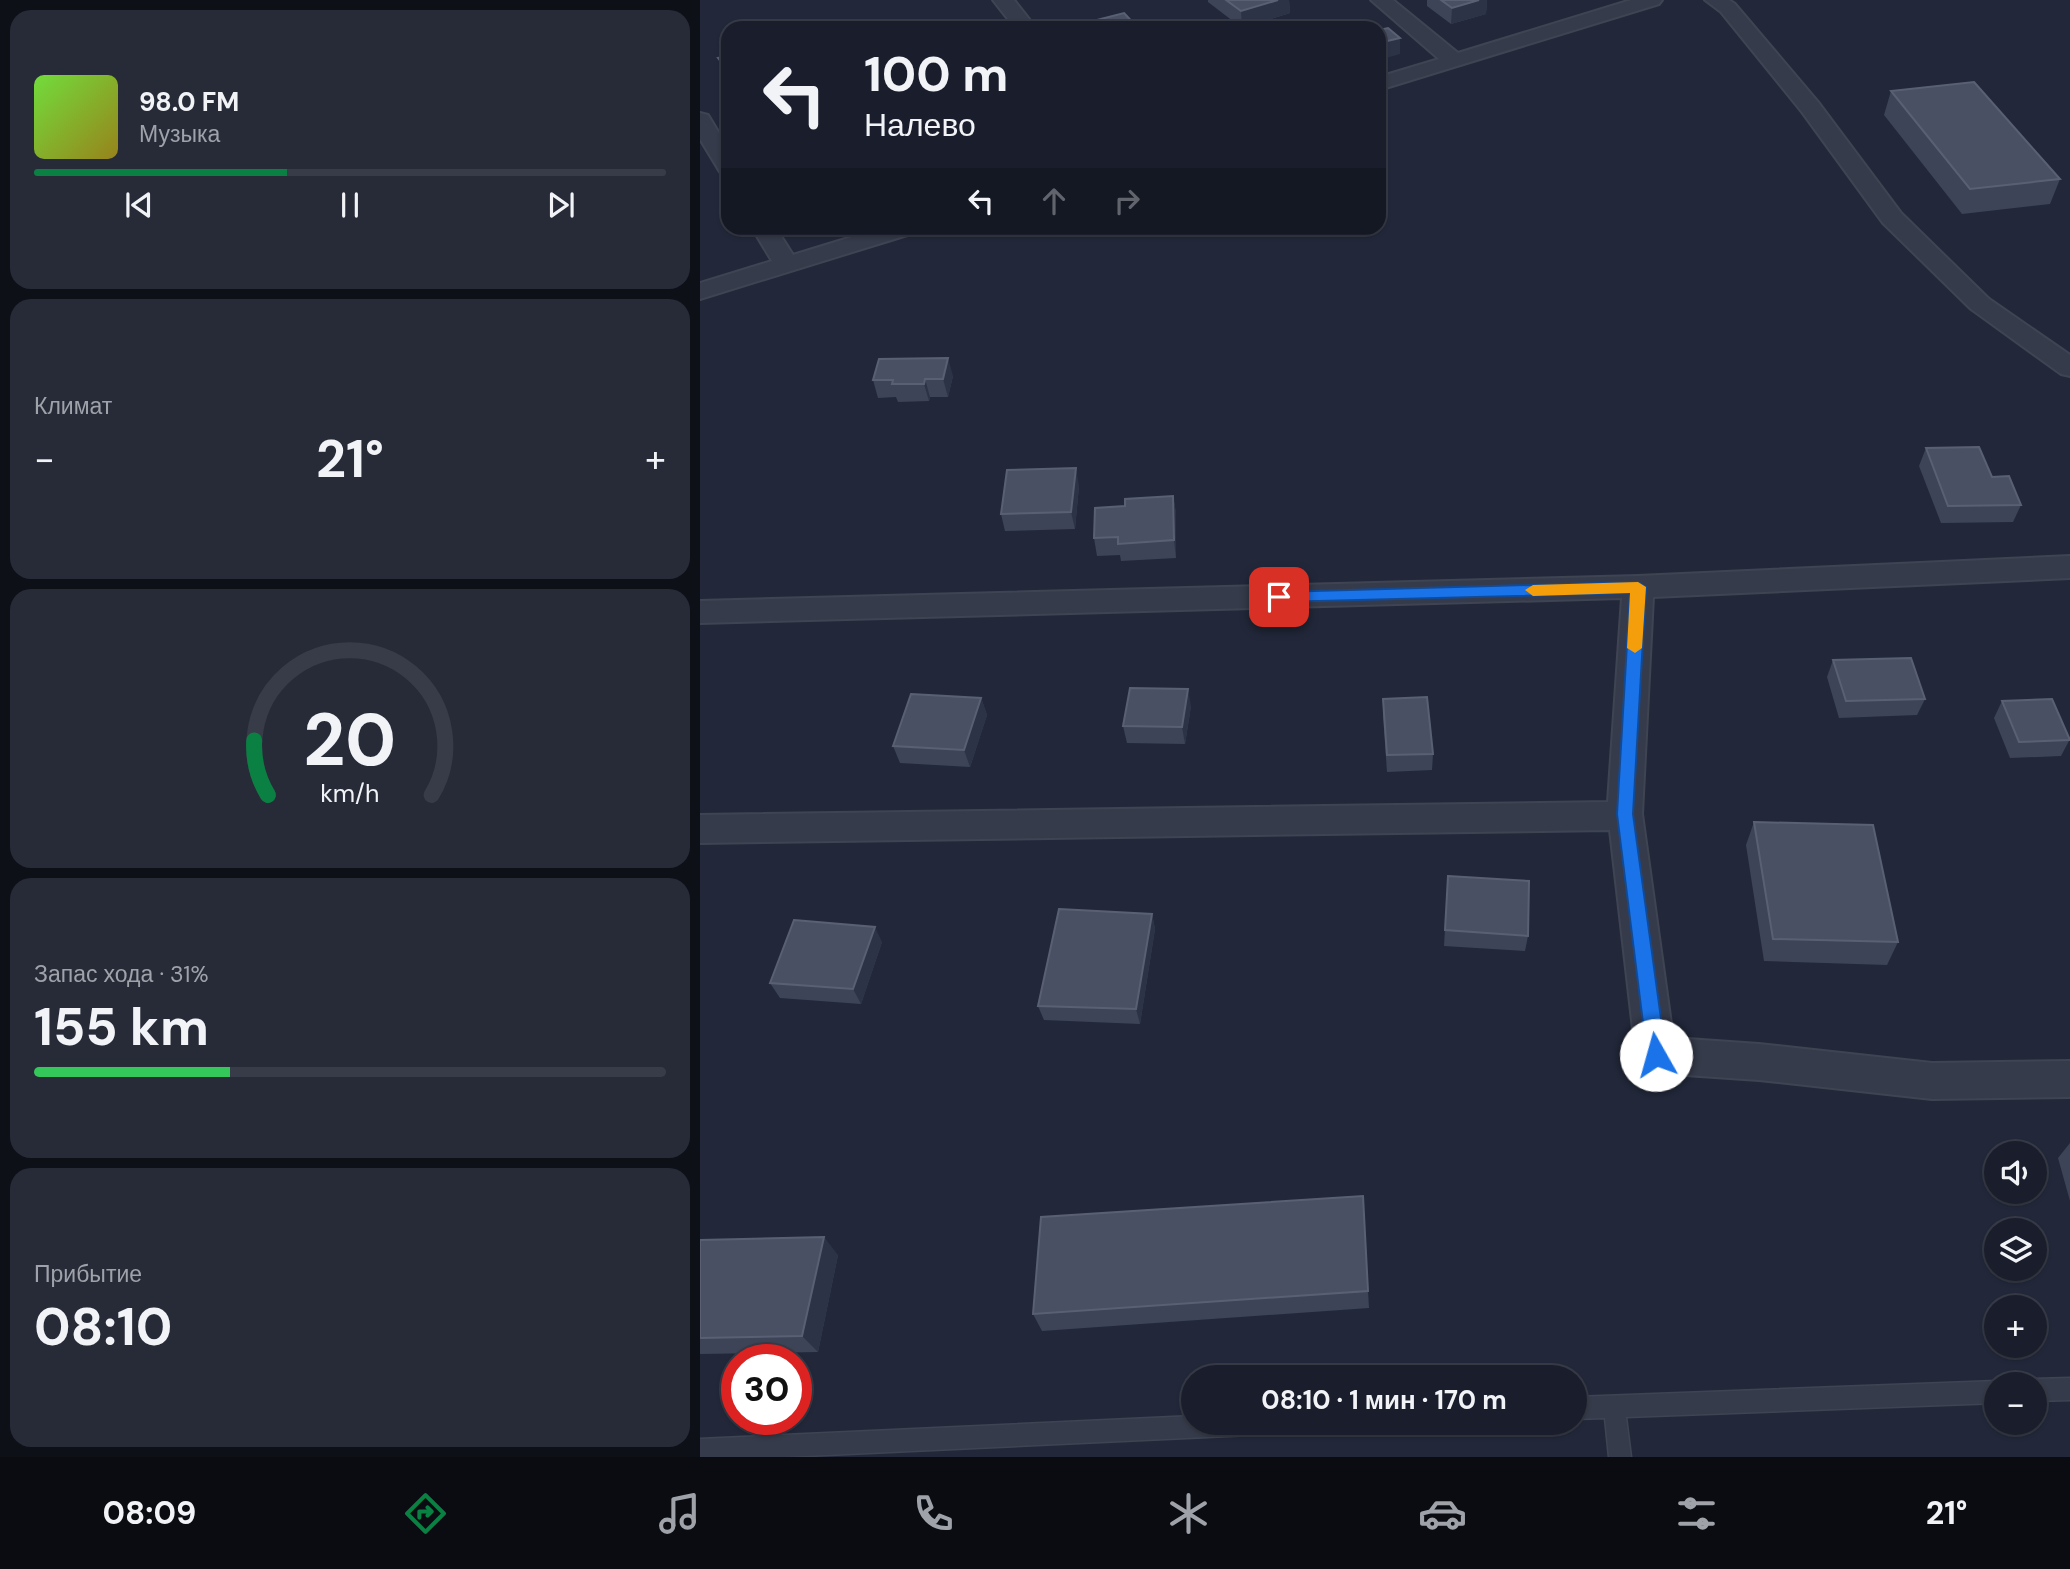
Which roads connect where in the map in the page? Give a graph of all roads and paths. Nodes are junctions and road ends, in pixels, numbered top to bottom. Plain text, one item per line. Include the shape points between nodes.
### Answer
1 (1003, 0) edge
2 (1381, 0) edge
3 (1652, 0) edge
4 (1714, 0) edge
5 (1020, 21) edge
6 (1455, 61) junction
7 (1386, 82) edge
8 (700, 120) edge
9 (721, 155) edge
10 (768, 235) edge
11 (882, 235) edge
12 (786, 264) junction
13 (700, 291) edge
14 (2070, 368) edge
15 (2070, 567) edge
16 (1638, 587) junction
17 (700, 612) edge
18 (1625, 814) junction
19 (700, 829) edge
20 (2070, 1079) edge
21 (2070, 1389) edge
22 (2047, 1390) edge
23 (1984, 1392) edge
24 (1614, 1406) junction
25 (1587, 1407) edge
26 (1181, 1427) edge
27 (700, 1450) edge
28 (1620, 1457) edge

1 - 5 street
2 - 6 street
3 - 6 street
4 - 14 street via 1728,8 1810,107 1892,218 1980,304
6 - 7 street
8 - 9 street
10 - 12 street
11 - 12 street
12 - 13 street
15 - 16 street
16 - 17 street
16 - 18 street
18 - 19 street
18 - 20 street via 1656,1055 1932,1081
21 - 22 lane
23 - 24 lane
24 - 25 lane
24 - 28 lane
26 - 27 lane

